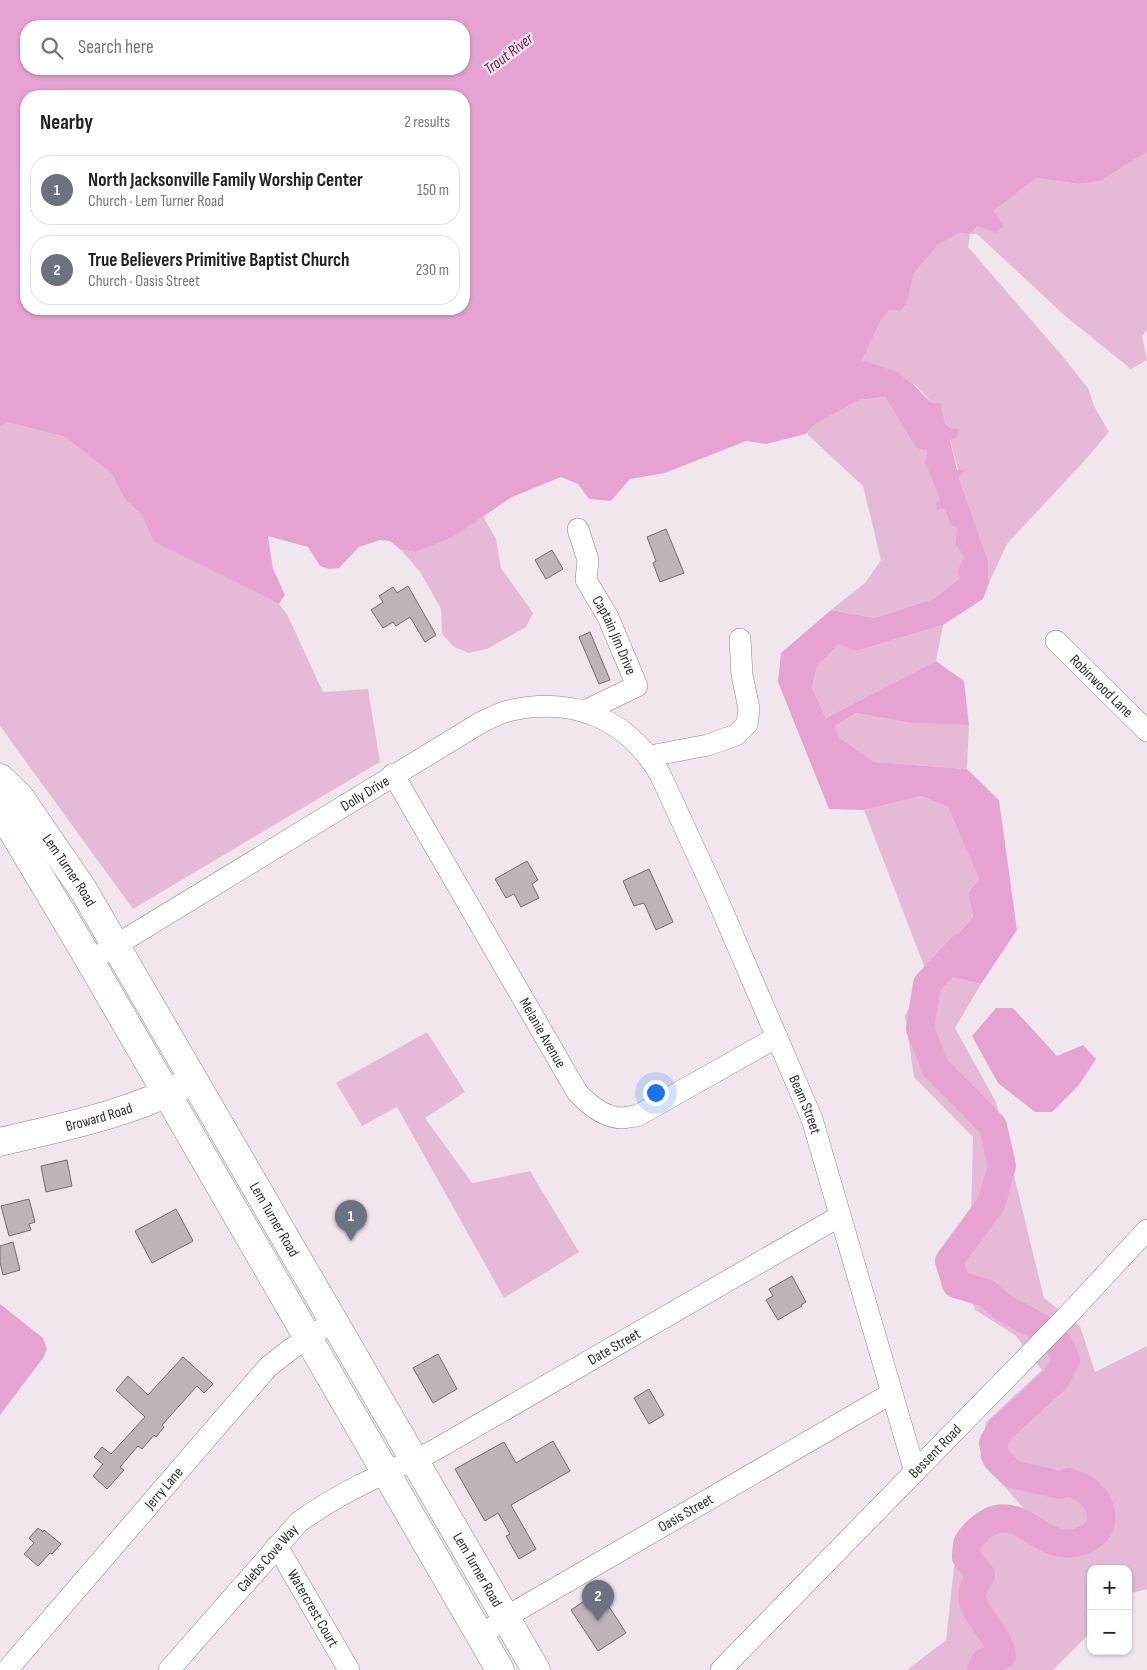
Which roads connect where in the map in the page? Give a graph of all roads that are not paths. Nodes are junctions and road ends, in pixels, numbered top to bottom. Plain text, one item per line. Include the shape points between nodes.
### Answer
1 (578, 529) dead end
2 (740, 640) dead end
3 (1056, 642) dead end
4 (585, 711) junction
5 (1147, 731) edge
6 (650, 756) junction
7 (393, 774) junction
8 (0, 778) edge
9 (0, 810) edge
10 (116, 946) junction
11 (90, 961) junction
12 (777, 1037) junction
13 (194, 1080) junction
14 (166, 1094) junction
15 (0, 1142) edge
16 (840, 1216) junction
17 (1147, 1230) edge
18 (334, 1321) junction
19 (308, 1338) junction
20 (892, 1394) junction
21 (414, 1459) junction
22 (385, 1472) junction
23 (914, 1472) junction
24 (278, 1546) junction
25 (506, 1618) junction
26 (481, 1636) junction
27 (7, 1670) edge
28 (169, 1670) edge
29 (349, 1670) edge
30 (500, 1670) edge
31 (536, 1670) edge
32 (721, 1670) edge

1 - 4 street, Captain Jim Drive via 588,560 586,580 608,617 638,686
2 - 6 street via 742,675 749,709 747,724 736,735
3 - 5 street, Robinwood Lane
4 - 6 street, Dolly Drive via 618,726
4 - 7 street, Dolly Drive via 565,706 510,710 480,723
6 - 12 street, Beam Street via 709,880
7 - 10 street, Dolly Drive
7 - 12 street, Melanie Avenue via 577,1092 588,1104 620,1118 637,1116
8 - 10 main road, Lem Turner Road via 19,796 52,843
9 - 11 main road, Lem Turner Road
10 - 11 street, Dolly Drive
10 - 13 main road, Lem Turner Road
11 - 14 main road, Lem Turner Road
12 - 16 street, Beam Street via 812,1119
13 - 14 main road, Broward Road
13 - 18 main road, Lem Turner Road
14 - 15 main road, Broward Road via 94,1120
14 - 19 main road, Lem Turner Road
16 - 20 street, Beam Street
16 - 21 street, Date Street
17 - 23 street, Bessent Road
18 - 19 street, Jerry Lane
18 - 21 main road, Lem Turner Road
19 - 22 main road, Lem Turner Road
19 - 27 street, Jerry Lane via 268,1367
20 - 23 street, Beam Street
20 - 25 street, Oasis Street
21 - 22 street, Date Street
21 - 25 main road, Lem Turner Road
22 - 24 street, Calebs Cove Way via 313,1512 299,1522
22 - 26 main road, Lem Turner Road
23 - 32 street, Bessent Road
24 - 28 street, Calebs Cove Way
24 - 29 street, Watercrest Court
25 - 26 street, Oasis Street
25 - 31 main road, Lem Turner Road
26 - 30 main road, Lem Turner Road

